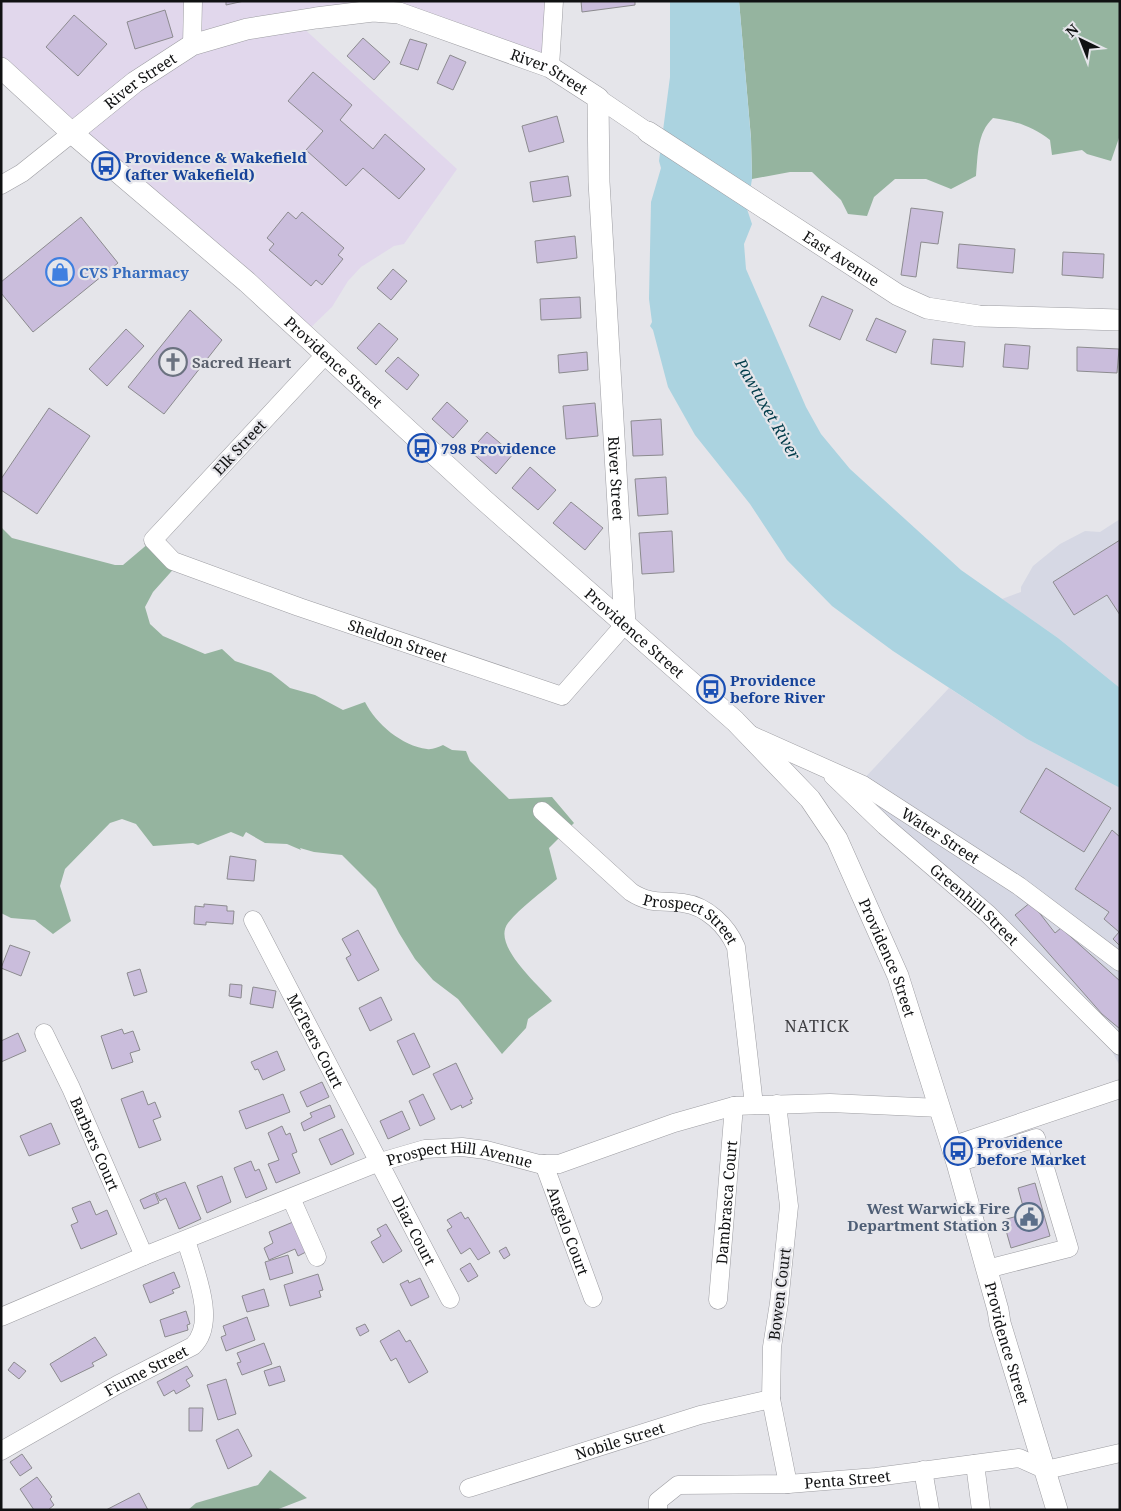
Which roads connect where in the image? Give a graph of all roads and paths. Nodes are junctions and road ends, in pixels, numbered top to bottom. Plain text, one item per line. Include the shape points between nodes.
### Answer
1 (193, 1) edge
2 (554, 1) edge
3 (373, 6) edge
4 (192, 45) junction
5 (550, 67) junction
6 (1, 68) edge
7 (598, 98) junction
8 (648, 132) joint
9 (72, 133) junction
10 (1, 185) edge
11 (1120, 320) edge
12 (325, 355) junction
13 (153, 540) joint
14 (625, 624) junction
15 (746, 732) junction
16 (825, 769) junction
17 (542, 811) dead end
18 (252, 920) dead end
19 (1120, 962) edge
20 (44, 1033) dead end
21 (1120, 1046) edge
22 (1120, 1089) edge
23 (777, 1104) junction
24 (754, 1105) junction
25 (734, 1106) junction
26 (940, 1108) junction
27 (954, 1154) junction
28 (377, 1162) junction
29 (544, 1164) junction
30 (291, 1198) junction
31 (186, 1240) junction
32 (144, 1256) junction
33 (317, 1257) dead end
34 (987, 1269) junction
35 (593, 1298) dead end
36 (450, 1299) dead end
37 (718, 1300) dead end
38 (1, 1317) edge
39 (771, 1399) junction
40 (1, 1451) edge
41 (1120, 1453) edge
42 (975, 1464) junction
43 (924, 1470) junction
44 (1046, 1470) junction
45 (788, 1484) junction
46 (469, 1488) dead end
47 (658, 1510) edge
48 (930, 1510) edge
49 (981, 1510) edge
50 (1057, 1510) edge

1 - 4 street
2 - 5 street
3 - 4 main road, River Street via 247,29
3 - 5 main road, River Street
4 - 9 main road, River Street via 135,82
5 - 7 main road, River Street
6 - 9 main road, Providence Street
7 - 8 street, East Avenue
7 - 14 main road, River Street via 600,202
8 - 11 main road, East Avenue via 898,295 927,308 979,316
9 - 10 street via 22,173
9 - 12 main road, Providence Street via 246,282
12 - 13 street, Elk Street
12 - 14 main road, Providence Street
13 - 14 street, Sheldon Street via 173,562 562,696
14 - 15 main road, Providence Street
15 - 16 street, Water Street
15 - 26 main road, Providence Street via 810,799 837,839 898,976
16 - 19 street, Water Street via 863,785 1019,886
16 - 21 street, Greenhill Street via 884,826 988,914
17 - 24 street, Prospect Street via 631,892 656,903 684,903 697,908 716,918 728,931 736,947
18 - 28 street, McTeers Court
20 - 32 street, Barbers Court
22 - 27 street
23 - 24 street, Prospect Hill Avenue
23 - 26 street, Prospect Hill Avenue via 856,1103
23 - 39 street, Bowen Court via 788,1206 772,1347
24 - 25 street, Prospect Hill Avenue
25 - 29 street, Prospect Hill Avenue via 637,1135 564,1162
25 - 37 street, Dambrasca Court
26 - 27 main road, Providence Street
27 - 34 main road, Providence Street
27 - 34 street via 1036,1138 1069,1248
28 - 29 street, Prospect Hill Avenue via 448,1146 486,1150
28 - 30 street, Prospect Hill Avenue
28 - 36 street, Diaz Court
29 - 35 street, Angelo Court
30 - 31 street, Prospect Hill Avenue
30 - 33 street
31 - 32 street, Prospect Hill Avenue
31 - 40 street, Fiume Street via 204,1313 204,1328 199,1341
32 - 38 street, Prospect Hill Avenue
34 - 44 main road, Providence Street via 1000,1324
39 - 45 street, Bowen Court
39 - 46 street, Nobile Street via 700,1416
41 - 44 street
42 - 43 street, Penta Street
42 - 44 street, Penta Street via 1019,1458
42 - 49 street
43 - 45 street, Penta Street
43 - 48 street
44 - 50 main road, Providence Street
45 - 47 street, Penta Street via 678,1485 658,1501

